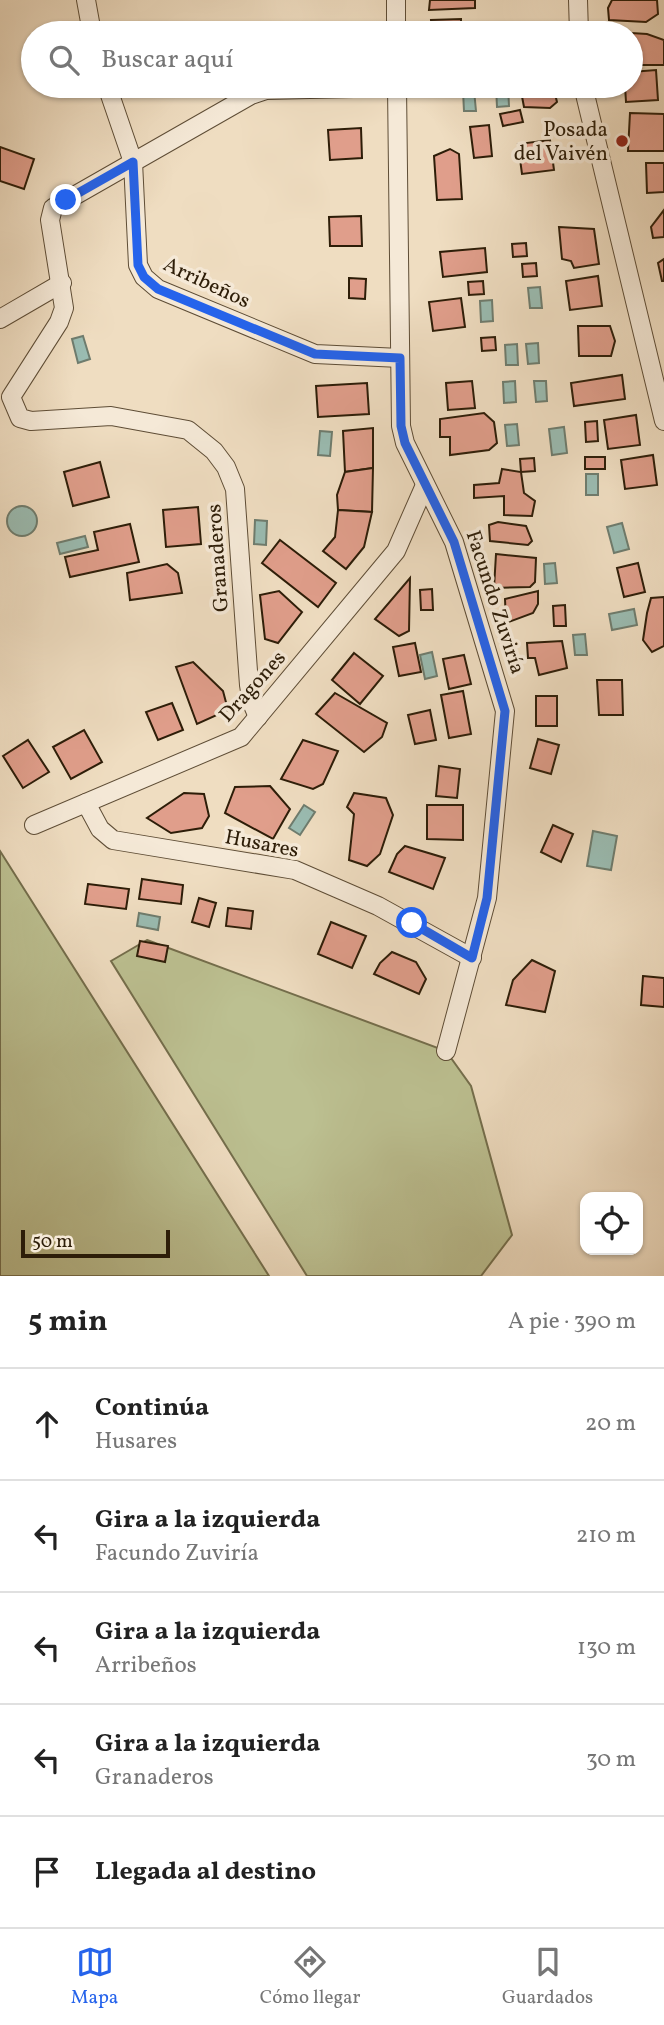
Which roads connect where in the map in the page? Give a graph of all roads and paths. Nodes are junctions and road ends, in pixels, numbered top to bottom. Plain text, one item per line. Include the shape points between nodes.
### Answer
1 (86, 0) edge
2 (396, 0) edge
3 (578, 0) edge
4 (90, 21) edge
5 (397, 21) edge
6 (579, 21) edge
7 (111, 98) edge
8 (250, 98) edge
9 (397, 98) edge
10 (586, 98) edge
11 (133, 162) junction
12 (62, 283) junction
13 (0, 319) edge
14 (400, 358) junction
15 (664, 422) edge
16 (425, 485) junction
17 (258, 718) junction
18 (86, 803) junction
19 (34, 825) dead end
20 (472, 958) junction
21 (446, 1051) dead end

1 - 4 street
2 - 5 street
3 - 6 street
7 - 11 street, Arribeños
8 - 11 street, Granaderos
9 - 14 street, Facundo Zuviría
10 - 15 street
11 - 12 street, Granaderos via 54,208 50,220
11 - 14 street, Arribeños via 138,265 158,289 315,354
12 - 13 street
12 - 17 street, Granaderos via 64,308 59,322 11,397 13,408 20,418 31,421 111,416 188,430 214,451 235,489 249,685
14 - 16 street, Facundo Zuviría via 401,426
16 - 17 street, Dragones via 396,551
16 - 20 street, Facundo Zuviría via 454,542 505,711 488,888
17 - 18 street, Dragones via 234,741
18 - 19 street, Dragones
18 - 20 street, Husares via 100,829 113,840 295,870 379,906
20 - 21 street, Facundo Zuviría

